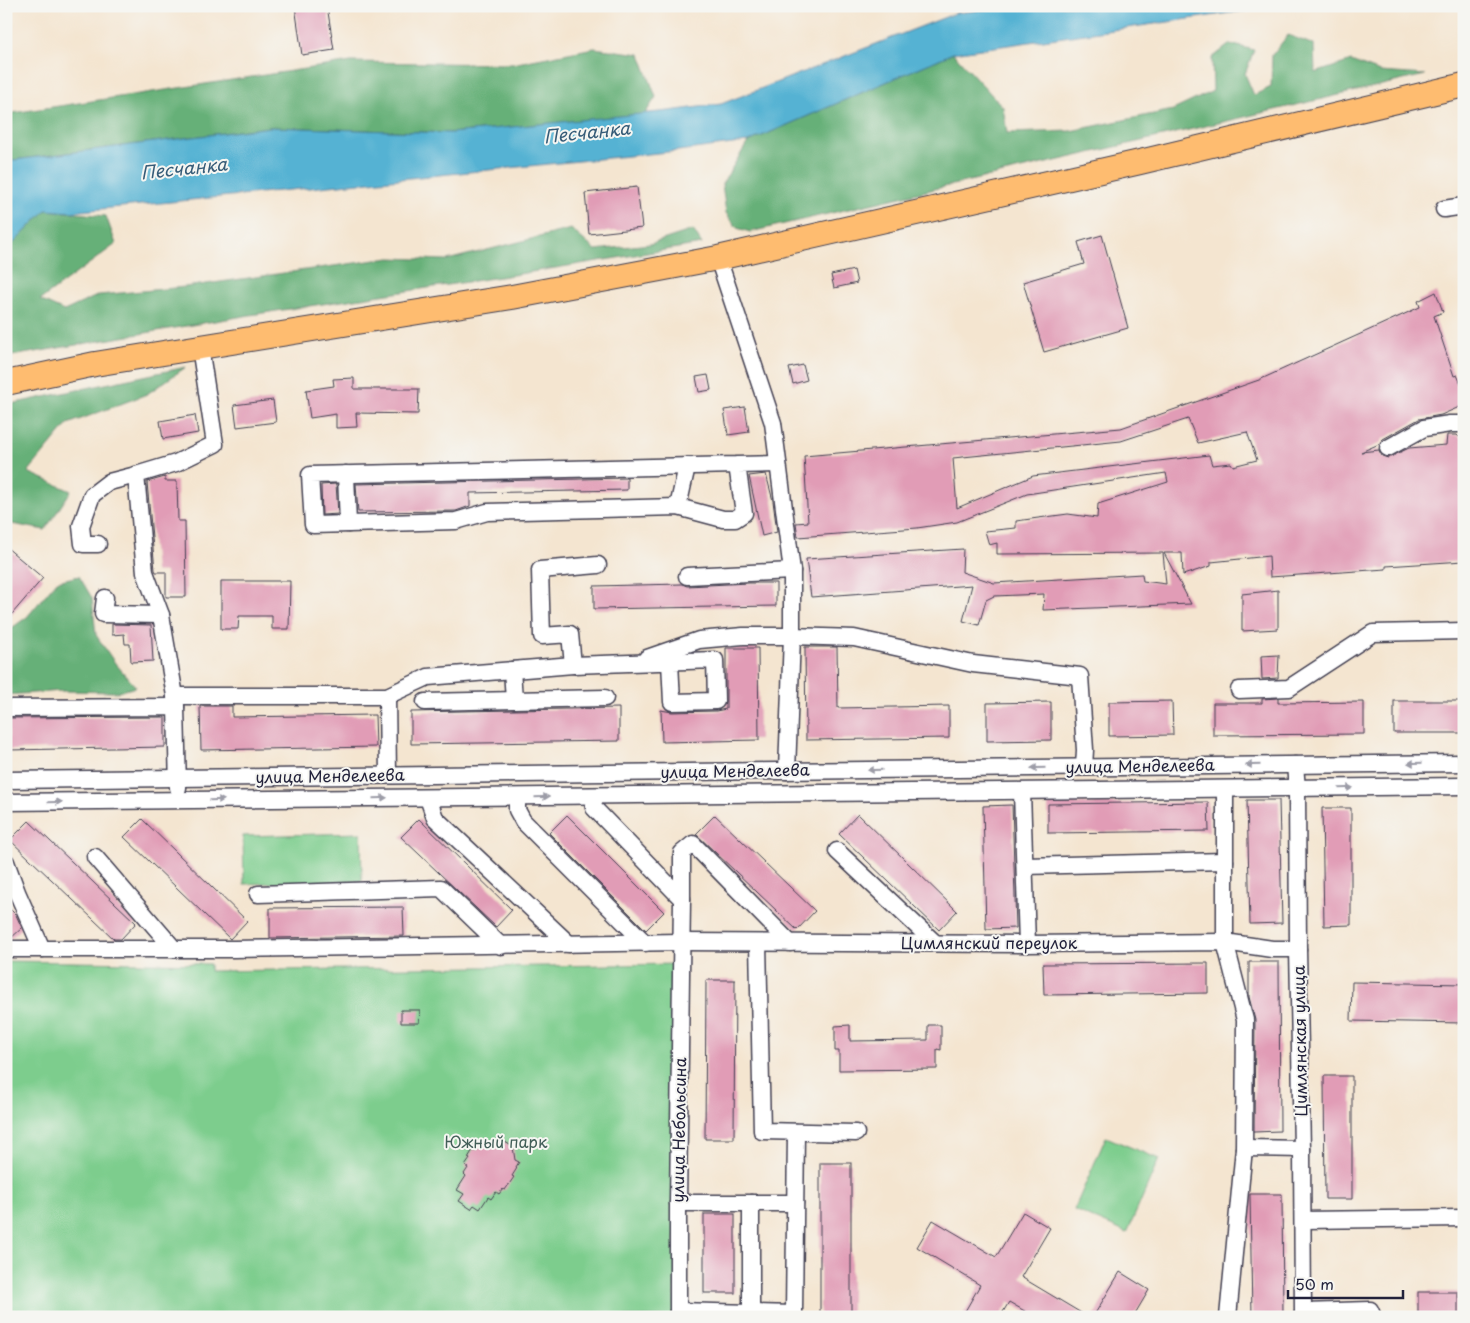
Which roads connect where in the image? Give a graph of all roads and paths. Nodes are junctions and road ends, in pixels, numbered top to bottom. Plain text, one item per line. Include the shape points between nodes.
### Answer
1 (1464, 85) edge
2 (1464, 206) edge
3 (1444, 209) dead end
4 (718, 258) junction
5 (200, 347) junction
6 (6, 383) edge
7 (1464, 424) edge
8 (1388, 448) dead end
9 (778, 464) junction
10 (737, 465) junction
11 (687, 466) junction
12 (346, 474) junction
13 (136, 475) junction
14 (678, 506) junction
15 (348, 524) junction
16 (98, 544) dead end
17 (598, 566) dead end
18 (792, 571) junction
19 (687, 576) dead end
20 (105, 598) dead end
21 (161, 615) junction
22 (1464, 631) edge
23 (792, 636) junction
24 (670, 662) dead end
25 (635, 663) junction
26 (573, 665) junction
27 (512, 670) junction
28 (1239, 690) dead end
29 (387, 696) junction
30 (606, 698) dead end
31 (514, 700) junction
32 (175, 701) junction
33 (425, 702) dead end
34 (6, 708) edge
35 (1464, 763) edge
36 (1295, 765) junction
37 (1084, 767) junction
38 (787, 771) junction
39 (388, 775) junction
40 (178, 778) junction
41 (6, 780) edge
42 (1464, 786) edge
43 (1297, 789) junction
44 (1225, 790) junction
45 (1022, 792) junction
46 (592, 796) junction
47 (517, 797) junction
48 (428, 798) junction
49 (179, 801) junction
50 (6, 802) edge
51 (837, 851) dead end
52 (95, 857) dead end
53 (1225, 861) junction
54 (6, 862) edge
55 (1025, 866) junction
56 (258, 894) dead end
57 (682, 899) junction
58 (681, 942) junction
59 (758, 942) junction
60 (1225, 942) junction
61 (645, 943) junction
62 (790, 943) junction
63 (569, 944) junction
64 (935, 944) junction
65 (1027, 944) junction
66 (501, 946) junction
67 (6, 949) edge
68 (42, 949) junction
69 (174, 949) junction
70 (1298, 949) junction
71 (796, 1132) junction
72 (856, 1134) dead end
73 (1244, 1148) junction
74 (1302, 1149) junction
75 (678, 1203) junction
76 (751, 1203) junction
77 (795, 1203) junction
78 (1464, 1218) edge
79 (1303, 1220) junction
80 (678, 1314) edge
81 (1303, 1314) edge
82 (751, 1315) edge
83 (794, 1316) edge
84 (1228, 1317) edge
85 (1373, 1317) edge

1 - 4 highway
2 - 3 street
4 - 5 highway via 512,297
4 - 9 street via 773,423
5 - 6 highway
5 - 13 street via 215,444 176,463
7 - 8 street via 1424,428
9 - 10 street
9 - 18 street
10 - 11 street
10 - 14 street via 744,512 735,519
11 - 12 street
11 - 14 street
12 - 15 street
12 - 15 street via 310,475 313,525
13 - 16 street via 109,482 92,496 81,526 83,544
13 - 21 street via 145,572
14 - 15 street via 487,512 456,521
17 - 26 street via 540,570 542,636 570,634
18 - 19 street
18 - 23 street
20 - 21 street via 103,614
21 - 32 street
22 - 28 street via 1374,633 1289,688
23 - 25 street via 699,640
23 - 37 street via 854,638 973,664 1080,676
23 - 38 street
24 - 25 street
25 - 26 street
26 - 27 street
27 - 29 street via 428,677
27 - 31 street
29 - 32 street
29 - 39 street
30 - 31 street
31 - 33 street
32 - 34 street
32 - 40 street
35 -> 36 street, улица Менделеева
36 -> 37 street, улица Менделеева
36 - 43 street, Цимлянская улица
37 -> 38 street, улица Менделеева
38 - 39 street, улица Менделеева
39 - 40 street, улица Менделеева
40 - 41 street, улица Менделеева
40 - 49 street
43 -> 42 street, улица Менделеева
43 - 44 street, улица Менделеева
43 - 70 street, Цимлянская улица
44 - 45 street, улица Менделеева
44 - 53 street
45 - 46 street, улица Менделеева
45 - 55 street
47 -> 46 street, улица Менделеева
46 - 57 street via 594,808
47 - 48 street, улица Менделеева
47 - 61 street via 517,810 523,821
49 -> 48 street, улица Менделеева
48 - 63 street via 435,818
50 -> 49 street, улица Менделеева
51 - 64 street
52 - 69 street
53 - 55 street
53 - 60 street
54 - 68 street
55 - 65 street
56 - 66 street via 442,888
57 - 58 street, улица Небольсина
57 - 62 street, улица Небольсина via 682,853 693,844
58 - 59 street, Цимлянский переулок
58 - 61 street, Цимлянский переулок
58 - 75 street, улица Небольсина
59 - 62 street, Цимлянский переулок
59 - 71 street via 762,1131
60 - 65 street, Цимлянский переулок
60 - 70 street, Цимлянский переулок
60 - 73 street via 1245,1020
61 - 63 street, Цимлянский переулок
62 - 64 street, Цимлянский переулок
63 - 66 street, Цимлянский переулок
64 - 65 street, Цимлянский переулок
66 - 69 street, Цимлянский переулок
67 - 68 street, Цимлянский переулок
68 - 69 street, Цимлянский переулок
70 - 74 street, Цимлянская улица
71 - 72 street
71 - 77 street
73 - 74 street
73 - 84 street
74 - 79 street, Цимлянская улица
75 - 76 street
75 - 80 street, улица Небольсина
76 - 77 street
76 - 82 street
77 - 83 street
78 - 79 street
79 - 81 street, Цимлянская улица
80 - 82 street
81 - 85 street via 1370,1310
82 - 83 street

